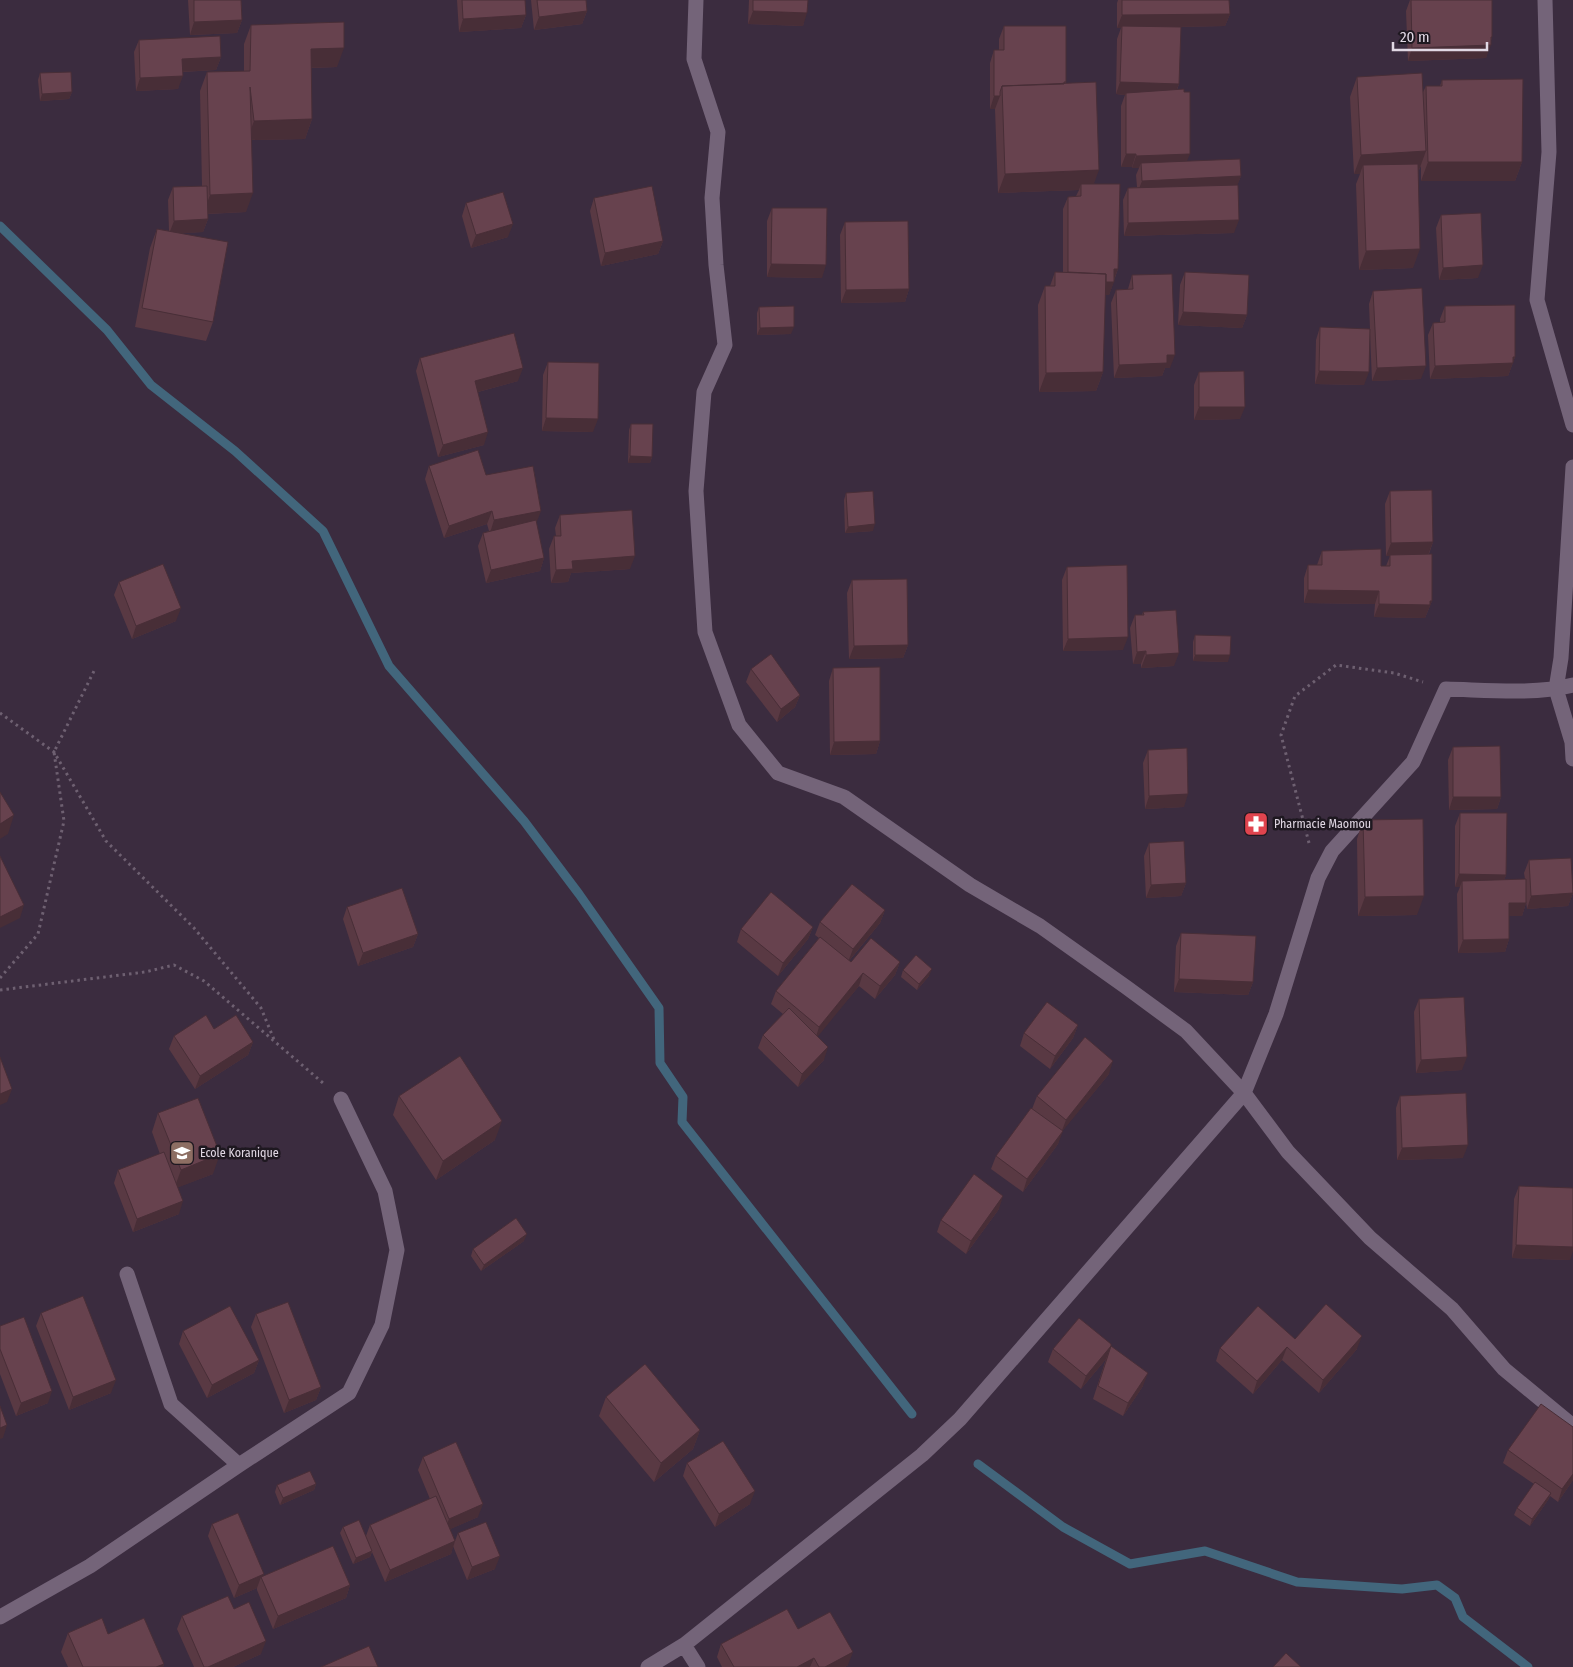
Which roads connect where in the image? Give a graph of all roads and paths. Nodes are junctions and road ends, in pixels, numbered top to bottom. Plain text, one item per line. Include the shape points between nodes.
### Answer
1 (696, 0) edge
2 (1545, 0) edge
3 (1573, 425) edge
4 (1573, 467) edge
5 (94, 671) dead end
6 (1573, 685) edge
7 (1446, 689) junction
8 (1556, 690) junction
9 (0, 713) edge
10 (54, 752) junction
11 (1573, 759) edge
12 (1318, 878) junction
13 (0, 978) edge
14 (0, 990) edge
15 (275, 1042) junction
16 (1244, 1093) junction
17 (341, 1099) joint
18 (128, 1274) dead end
19 (1573, 1426) edge
20 (239, 1465) junction
21 (0, 1617) edge
22 (684, 1645) junction
23 (648, 1667) edge
24 (698, 1667) edge

1 - 16 street via 694,59 718,132 712,198 725,345 704,392 696,491 705,632 738,725 778,773 844,797 970,885 1040,926 1126,987 1186,1031
2 - 3 street via 1549,152 1537,300
4 - 8 street via 1561,658
5 - 10 path
6 - 8 street
7 - 8 street
7 - 12 street via 1413,762 1332,851
7 - 12 path via 1394,673 1336,665 1295,696 1280,735
8 - 11 street via 1572,742
9 - 10 path
10 - 13 path via 64,821 38,934
10 - 15 path via 106,841 200,936 261,1008
12 - 16 street via 1276,1014
14 - 15 path via 145,972 174,965 204,981
15 - 17 path
16 - 19 street via 1288,1152 1370,1238 1452,1310 1504,1369
16 - 22 street via 960,1420 922,1455
17 - 20 street via 385,1191 397,1250 382,1325 349,1394
18 - 20 street via 171,1404
20 - 21 street via 90,1566
22 - 23 street
22 - 24 street

